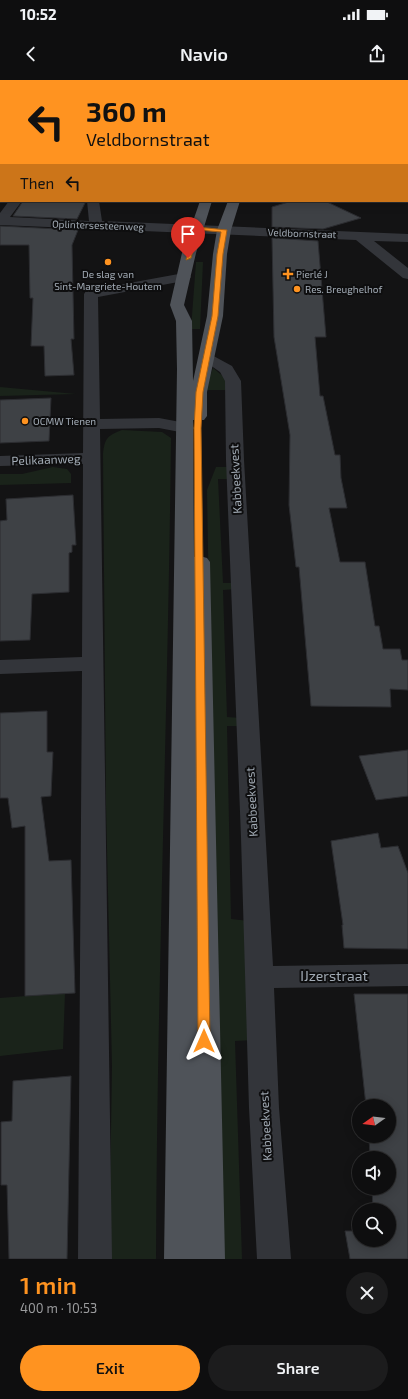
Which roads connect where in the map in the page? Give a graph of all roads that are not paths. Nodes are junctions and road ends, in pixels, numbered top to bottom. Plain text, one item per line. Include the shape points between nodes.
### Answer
1 (15, 202) edge
2 (94, 202) edge
3 (206, 202) edge
4 (234, 202) edge
5 (0, 221) edge
6 (95, 224) junction
7 (197, 228) junction
8 (224, 230) junction
9 (358, 235) junction
10 (408, 238) edge
11 (408, 275) edge
12 (184, 277) junction
13 (208, 358) junction
14 (92, 424) junction
15 (185, 428) junction
16 (92, 458) junction
17 (0, 461) edge
18 (91, 664) junction
19 (0, 667) edge
20 (408, 975) edge
21 (260, 977) junction
22 (95, 1259) edge
23 (181, 1259) edge
24 (208, 1259) edge
25 (274, 1259) edge

1 - 5 street
2 - 6 street
3 - 7 main road
4 - 8 main road
5 - 6 street, Oplintersesteenweg
6 - 7 street, Oplintersesteenweg
7 - 8 street, Veldbornstraat
7 - 12 main road
8 - 9 street, Veldbornstraat
8 - 13 main road
9 - 10 street, Veldbornstraat
9 - 11 street
12 - 14 street via 90,294
12 - 15 main road via 177,305 185,329
13 - 21 street, Kabbeekvest via 226,369 233,381
13 - 24 main road via 199,392 198,428
14 - 15 street via 159,423
14 - 16 street
15 - 23 main road
16 - 17 street, Pelikaanweg
16 - 18 street
18 - 19 street
18 - 22 street
20 - 21 street, IJzerstraat
21 - 25 street, Kabbeekvest via 264,1108

